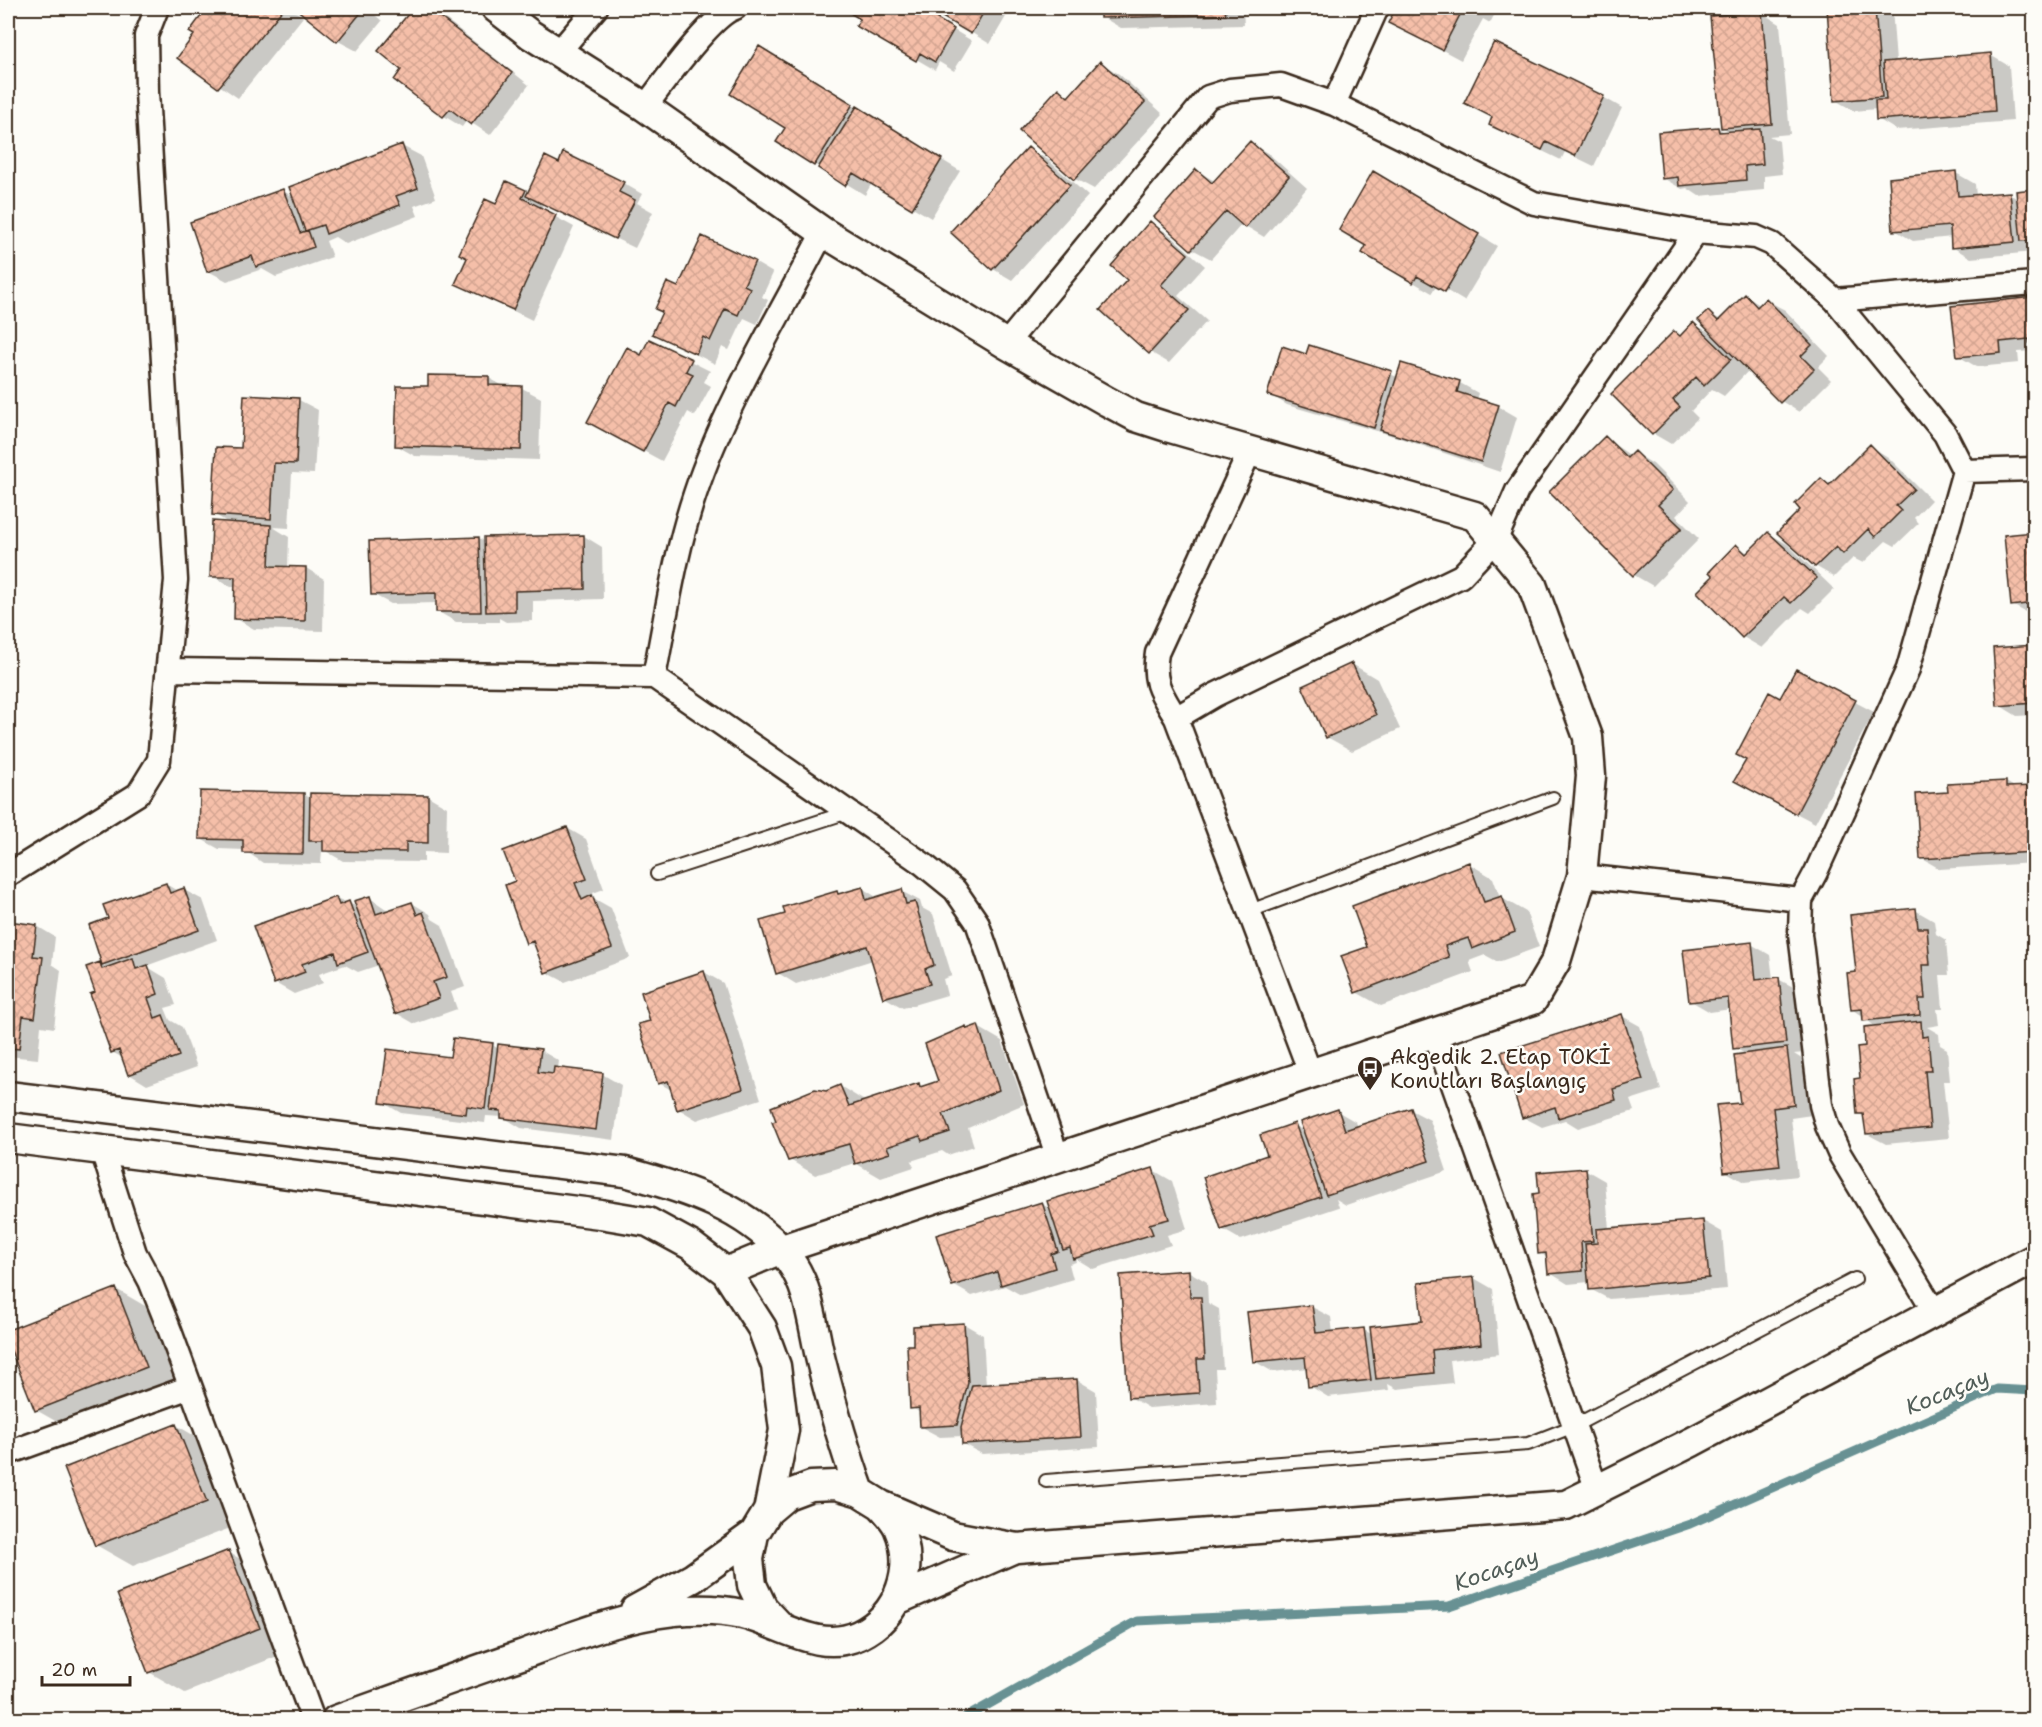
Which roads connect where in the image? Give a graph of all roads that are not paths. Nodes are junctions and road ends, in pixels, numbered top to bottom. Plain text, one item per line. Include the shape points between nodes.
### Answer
1 (157, 8) edge
2 (496, 8) edge
3 (596, 8) edge
4 (735, 8) edge
5 (1377, 8) edge
6 (558, 53) junction
7 (1334, 104) junction
8 (645, 107) junction
9 (823, 232) junction
10 (1696, 232) junction
11 (2034, 283) edge
12 (1835, 300) junction
13 (1006, 344) junction
14 (1250, 450) junction
15 (2034, 469) edge
16 (1964, 471) junction
17 (1496, 539) junction
18 (169, 670) junction
19 (654, 677) junction
20 (1176, 718) junction
21 (1553, 798) dead end
22 (848, 812) junction
23 (657, 874) dead end
24 (8, 875) edge
25 (1582, 876) junction
26 (1801, 900) junction
27 (1250, 911) junction
28 (1435, 1034) junction
29 (1311, 1075) junction
30 (8, 1096) edge
31 (8, 1138) edge
32 (102, 1150) junction
33 (1059, 1158) junction
34 (779, 1250) junction
35 (2034, 1259) edge
36 (726, 1272) junction
37 (1856, 1279) dead end
38 (1935, 1314) junction
39 (190, 1387) junction
40 (1574, 1426) junction
41 (8, 1453) edge
42 (1046, 1481) dead end
43 (1597, 1490) junction
44 (871, 1498) junction
45 (761, 1522) junction
46 (1017, 1548) junction
47 (897, 1600) junction
48 (615, 1622) junction
49 (781, 1627) junction
50 (313, 1719) edge
51 (336, 1719) edge

1 - 18 street via 146,47 176,580
2 - 6 street
3 - 6 street
4 - 8 street via 704,34
5 - 7 street
6 - 8 street
7 - 10 street via 1534,203
7 - 13 street via 1281,85 1230,90 1208,97
8 - 9 street
9 - 13 street
9 - 19 street via 730,411 695,494
10 - 12 street via 1756,237 1772,244
10 - 17 street via 1517,491
11 - 12 street
12 - 16 street via 1945,434
13 - 14 street via 1136,417
14 - 17 street via 1475,516
14 - 20 street via 1157,653 1155,683
15 - 16 street
16 - 26 street via 1908,669
17 - 20 street via 1461,576 1215,695
17 - 25 street via 1532,585 1588,737 1591,776
18 - 19 street
18 - 24 street via 159,760 138,794
19 - 22 street
20 - 27 street
21 - 27 lane
22 - 23 lane
22 - 33 street via 955,891 977,922
25 - 26 street
25 - 28 street via 1556,962 1533,1000
26 - 38 street via 1800,934 1821,1105 1827,1126 1839,1153
27 - 29 street
28 - 29 street
28 - 40 street
29 - 33 street
30 - 34 street via 624,1172 689,1189 733,1212 766,1235
31 - 32 street
32 - 36 street via 648,1222 692,1246
32 - 39 street via 135,1253 150,1281
33 - 34 street
34 - 36 street
34 - 44 street via 791,1262 807,1299 838,1432
35 - 38 street
36 - 45 street via 762,1328 776,1366 784,1430
37 - 40 lane
38 - 43 street
39 - 41 street
39 - 50 street
40 - 42 lane via 1528,1444
40 - 43 street
43 - 46 street via 1566,1505
44 - 45 street via 836,1485 811,1486 787,1495
44 - 46 street via 952,1536
44 - 47 street via 897,1526 905,1550 906,1576
45 - 48 street via 693,1578
45 - 49 street via 749,1559 752,1585 763,1608
46 - 47 street
47 - 49 street via 880,1621 858,1635 832,1641 806,1638
48 - 49 street via 675,1611 709,1611 740,1613
48 - 51 street

